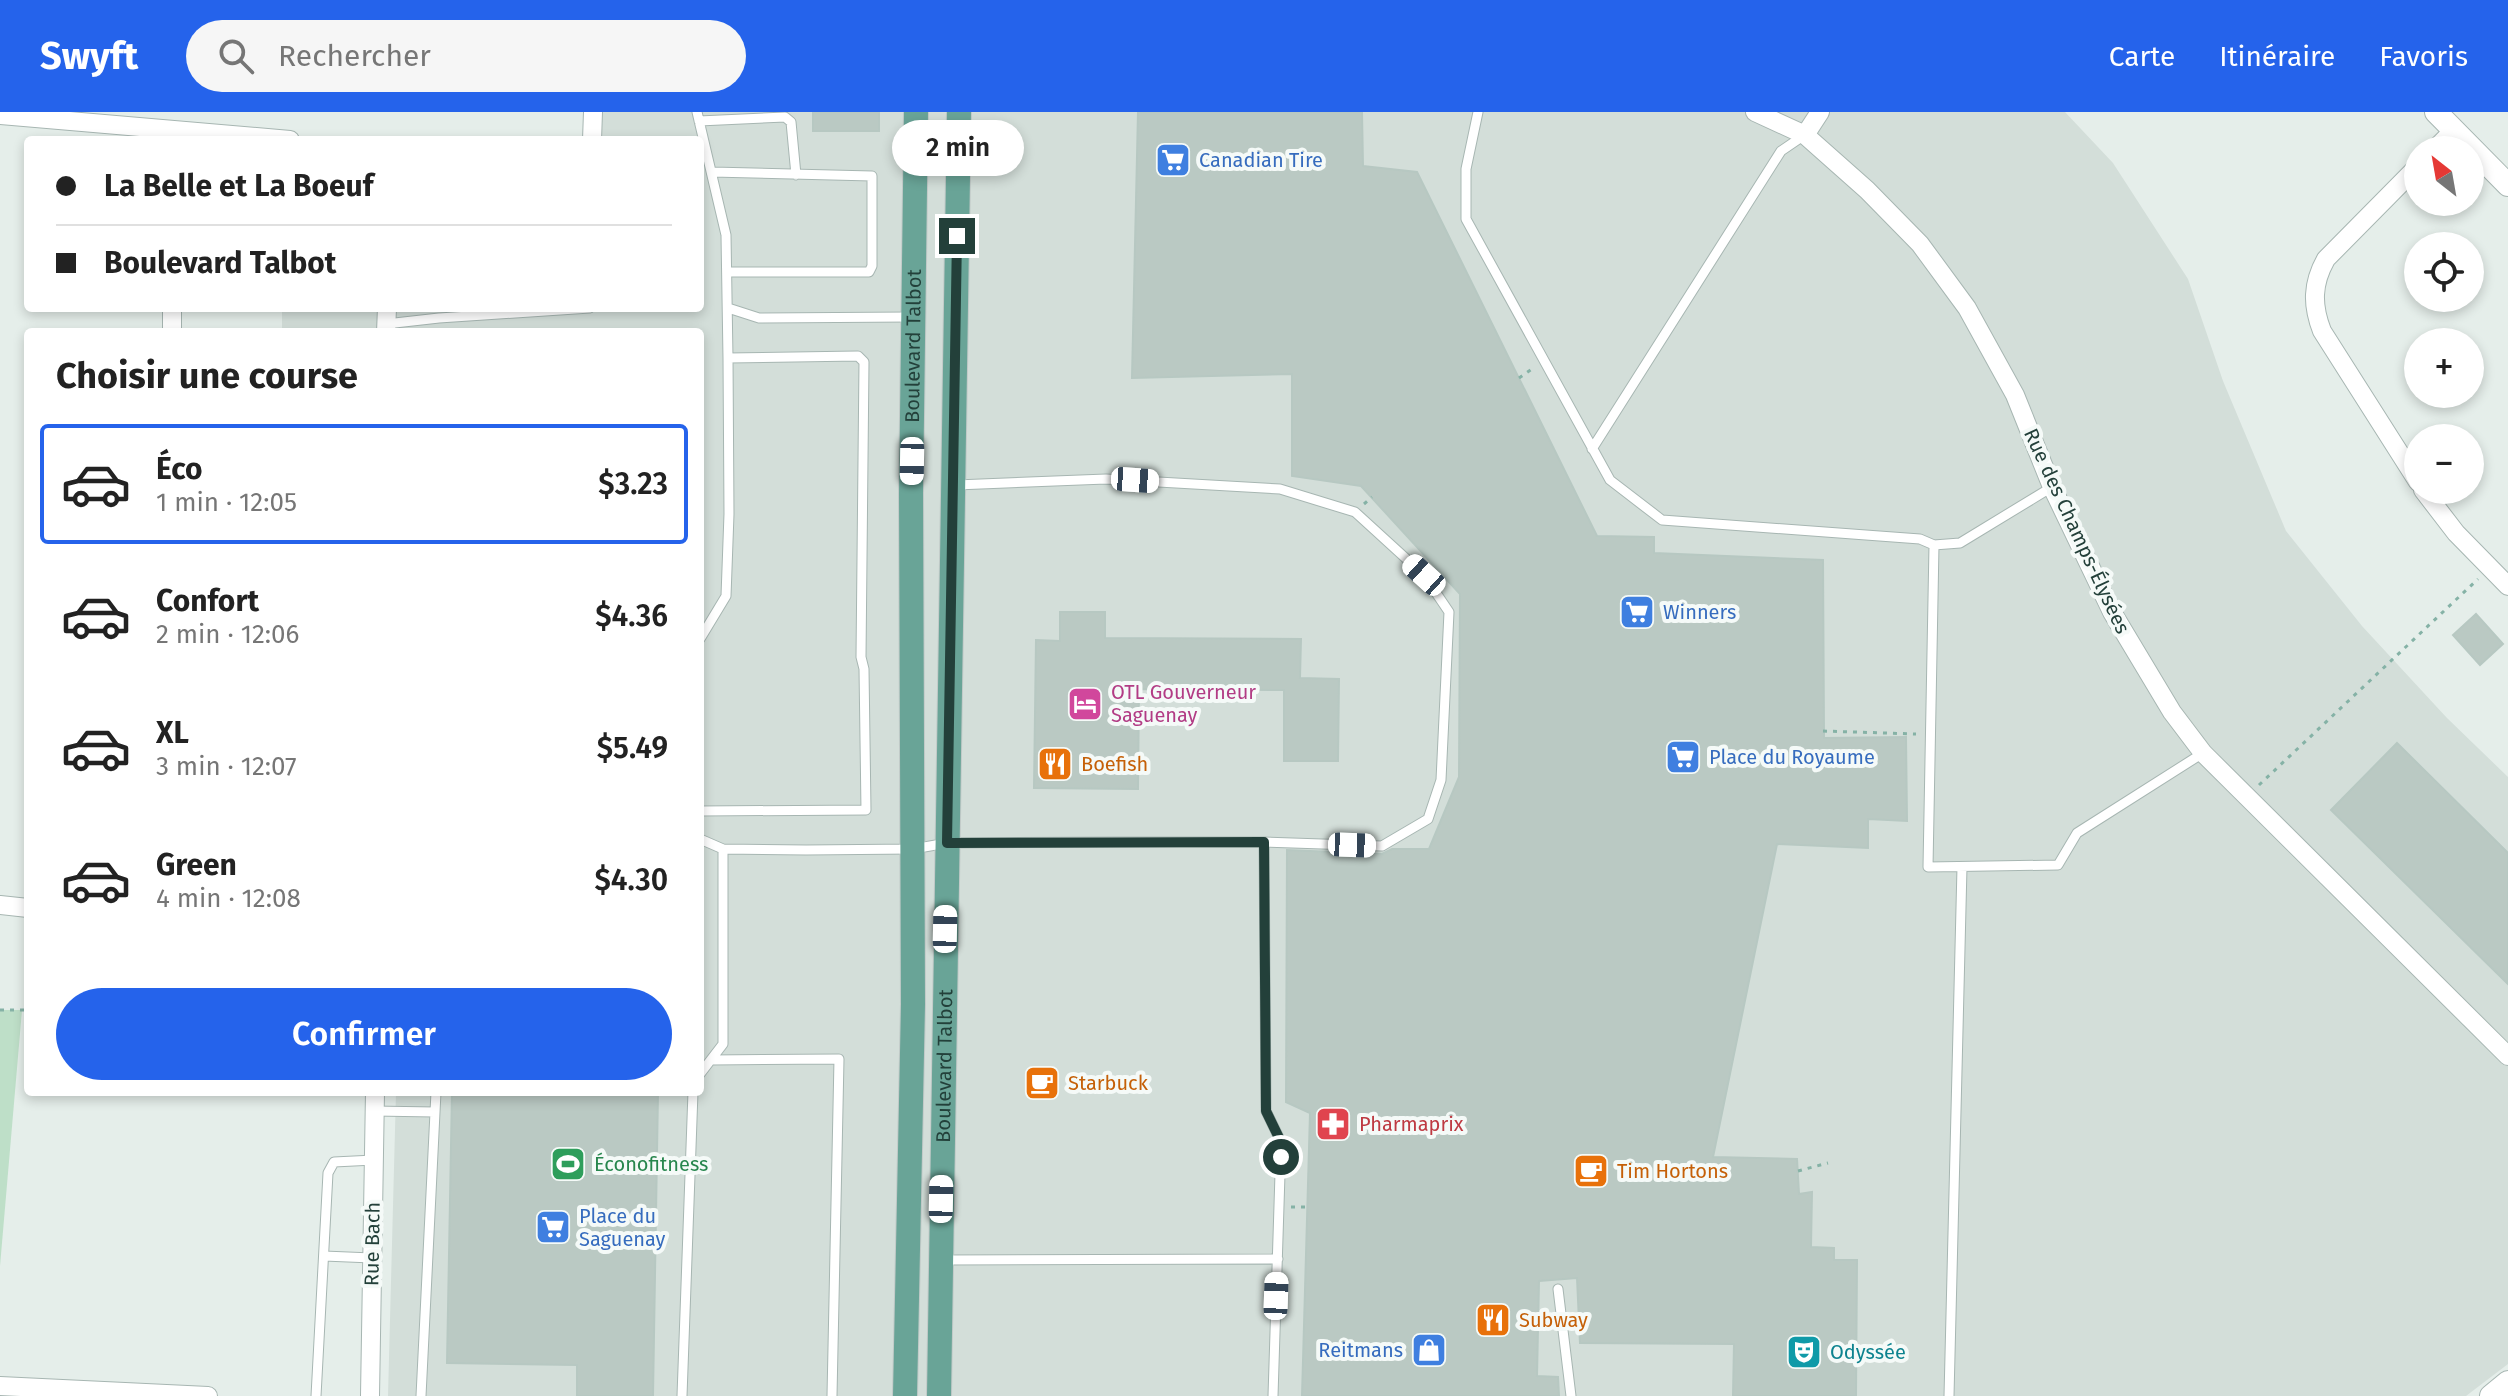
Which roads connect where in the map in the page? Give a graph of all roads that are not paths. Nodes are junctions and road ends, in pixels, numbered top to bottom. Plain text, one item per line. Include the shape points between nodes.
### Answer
1 (593, 112) edge
2 (916, 112) edge
3 (959, 112) edge
4 (1478, 112) edge
5 (1755, 112) edge
6 (1820, 112) edge
7 (2436, 112) edge
8 (0, 115) edge
9 (698, 116) edge
10 (2454, 130) junction
11 (175, 135) edge
12 (1805, 135) junction
13 (198, 136) edge
14 (592, 136) edge
15 (703, 136) edge
16 (2448, 136) edge
17 (704, 140) edge
18 (712, 172) junction
19 (796, 175) junction
20 (2404, 180) edge
21 (2508, 185) edge
22 (727, 272) junction
23 (728, 308) junction
24 (530, 312) edge
25 (914, 317) junction
26 (386, 321) edge
27 (728, 358) junction
28 (1592, 449) junction
29 (2404, 460) edge
30 (953, 485) junction
31 (2052, 487) junction
32 (2434, 504) edge
33 (1934, 545) junction
34 (2508, 586) edge
35 (704, 632) edge
36 (2203, 753) junction
37 (704, 811) edge
38 (704, 841) edge
39 (1264, 842) junction
40 (947, 843) junction
41 (723, 849) junction
42 (913, 849) junction
43 (1962, 867) junction
44 (0, 905) edge
45 (24, 908) edge
46 (2508, 1056) edge
47 (711, 1060) junction
48 (704, 1069) edge
49 (436, 1096) edge
50 (693, 1096) edge
51 (374, 1102) edge
52 (435, 1112) junction
53 (374, 1160) junction
54 (324, 1256) junction
55 (372, 1258) junction
56 (1278, 1259) junction
57 (941, 1260) junction
58 (1558, 1289) dead end
59 (2508, 1382) edge
60 (0, 1386) edge
61 (208, 1396) edge
62 (316, 1396) edge
63 (370, 1396) edge
64 (421, 1396) edge
65 (682, 1396) edge
66 (832, 1396) edge
67 (905, 1396) edge
68 (939, 1396) edge
69 (1273, 1396) edge
70 (1571, 1396) edge
71 (1949, 1396) edge
72 (2491, 1396) edge

1 - 14 street
2 - 25 main road, Boulevard Talbot
3 - 30 main road, Boulevard Talbot
4 - 28 lane via 1466,169 1466,219
5 - 12 street, Rue des Champs-Élysées
6 - 12 street
7 - 10 street
8 - 11 street
9 - 15 lane
9 - 19 lane via 785,117 791,122
10 - 16 street
10 - 21 street
11 - 13 street
12 - 28 lane via 1781,151
12 - 31 street, Rue des Champs-Élysées via 1920,244 1967,308 2015,395
17 - 18 lane
18 - 19 lane
18 - 22 lane via 726,235
19 - 22 lane via 872,176 869,272
20 - 29 street via 2326,259 2314,294 2322,331
22 - 23 lane
23 - 25 lane via 759,318
23 - 27 lane
24 - 26 lane
25 - 42 main road, Boulevard Talbot
27 - 35 lane via 726,596
27 - 37 lane via 858,356 864,362 861,657 866,810
28 - 33 lane via 1610,480 1662,520 1920,539
30 - 39 lane via 1106,479 1280,489 1355,512 1424,575 1449,612 1441,780 1428,819 1382,846
30 - 40 main road, Boulevard Talbot
31 - 33 lane via 1960,543
31 - 36 street, Rue des Champs-Élysées via 2112,612
32 - 34 street
33 - 43 lane via 1928,867
36 - 43 lane via 2077,833 2058,865
36 - 46 street, Rue des Champs-Élysées
38 - 41 lane
39 - 40 lane
39 - 56 lane via 1266,1111 1281,1142
40 - 42 lane
40 - 57 main road, Boulevard Talbot
41 - 42 lane
41 - 47 lane via 723,1044
42 - 67 main road, Boulevard Talbot
43 - 71 lane
44 - 45 street
47 - 48 lane
47 - 66 lane via 839,1059
49 - 52 lane
50 - 65 lane
51 - 52 lane
51 - 53 street, Rue Bach
52 - 64 lane
53 - 54 lane via 334,1162 328,1173
53 - 55 street, Rue Bach
54 - 55 lane
54 - 62 lane
55 - 63 street, Rue Bach
56 - 57 lane
56 - 69 lane
57 - 68 main road, Boulevard Talbot
58 - 70 lane
59 - 72 street
60 - 61 street

